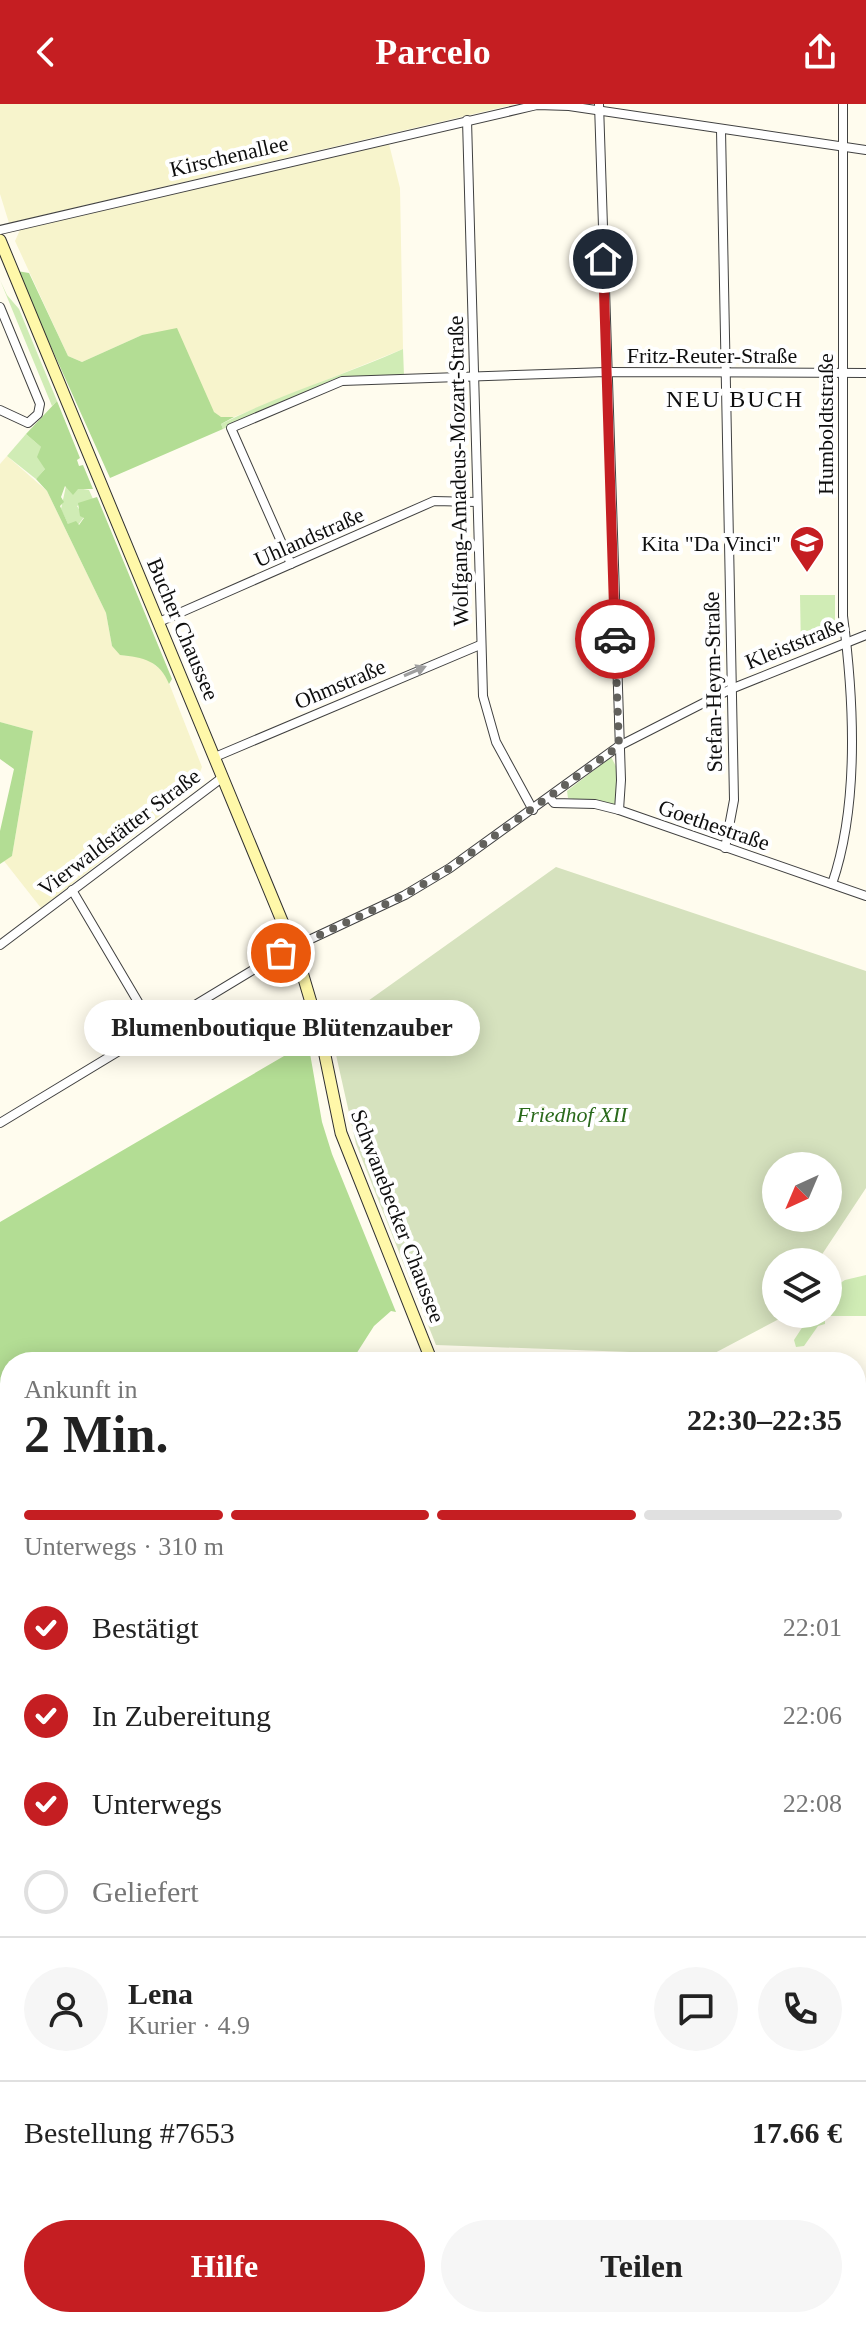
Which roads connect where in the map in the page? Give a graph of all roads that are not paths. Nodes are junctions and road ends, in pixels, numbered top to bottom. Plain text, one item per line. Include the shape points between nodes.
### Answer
1 (843, 104) edge
2 (599, 108) edge
3 (467, 120) junction
4 (721, 130) junction
5 (841, 147) junction
6 (866, 150) edge
7 (0, 230) edge
8 (0, 240) edge
9 (0, 307) edge
10 (606, 372) junction
11 (725, 372) junction
12 (866, 373) edge
13 (844, 374) junction
14 (474, 377) junction
15 (0, 410) edge
16 (477, 502) junction
17 (291, 564) junction
18 (159, 622) junction
19 (866, 635) edge
20 (847, 641) junction
21 (480, 645) junction
22 (731, 689) junction
23 (619, 746) junction
24 (215, 757) junction
25 (223, 777) junction
26 (550, 798) junction
27 (533, 810) junction
28 (619, 810) junction
29 (725, 848) junction
30 (832, 884) junction
31 (72, 890) junction
32 (866, 896) edge
33 (0, 945) edge
34 (293, 948) junction
35 (154, 1029) junction
36 (321, 1036) joint
37 (0, 1123) edge
38 (428, 1352) edge

1 - 5 street, Humboldtstraße
2 - 3 street, Kirschenallee via 537,105
2 - 4 street, Kirschenallee
2 - 10 street
3 - 7 street, Kirschenallee
3 - 14 street, Wolfgang-Amadeus-Mozart-Straße
4 - 5 street, Kirschenallee
4 - 11 street, Stefan-Heym-Straße
5 - 6 street, Kirschenallee
5 - 13 street, Humboldtstraße
8 - 18 main road, Bucher Chaussee
9 - 15 street via 40,404 28,423
10 - 11 street, Fritz-Reuter-Straße
10 - 14 street, Fritz-Reuter-Straße
10 - 23 street
11 - 13 street, Fritz-Reuter-Straße
11 - 22 street, Stefan-Heym-Straße
12 - 13 street, Fritz-Reuter-Straße
13 - 20 street, Humboldtstraße
14 - 16 street, Wolfgang-Amadeus-Mozart-Straße
14 - 17 street, Fritz-Reuter-Straße via 342,381 231,428
16 - 17 street, Uhlandstraße via 434,501
16 - 21 street, Wolfgang-Amadeus-Mozart-Straße
17 - 18 street, Uhlandstraße
18 - 24 main road, Bucher Chaussee
19 - 20 street, Kleiststraße
20 - 22 street, Kleiststraße
20 - 30 street, Humboldtstraße via 852,670 848,812
24 -> 21 street, Ohmstraße
21 - 27 street, Wolfgang-Amadeus-Mozart-Straße via 483,696 496,742
22 - 23 street, Kleiststraße
22 - 29 street, Stefan-Heym-Straße via 734,800
23 - 26 street, Kleiststraße
23 - 28 street
24 - 25 main road, Bucher Chaussee
25 - 31 street, Vierwaldstätter Straße
25 - 34 main road, Bucher Chaussee
26 - 27 street, Kleiststraße
26 - 28 street, Goethestraße via 554,803
27 - 34 street, Kleiststraße via 405,895
28 - 29 street, Goethestraße
29 - 30 street, Goethestraße
30 - 32 street, Goethestraße
31 - 33 street, Vierwaldstätter Straße
31 - 35 street
34 - 35 street, Kleiststraße
34 - 36 main road, Bucher Chaussee
35 - 37 street, Kleiststraße
36 - 38 main road, Schwanebecker Chaussee via 341,1133

